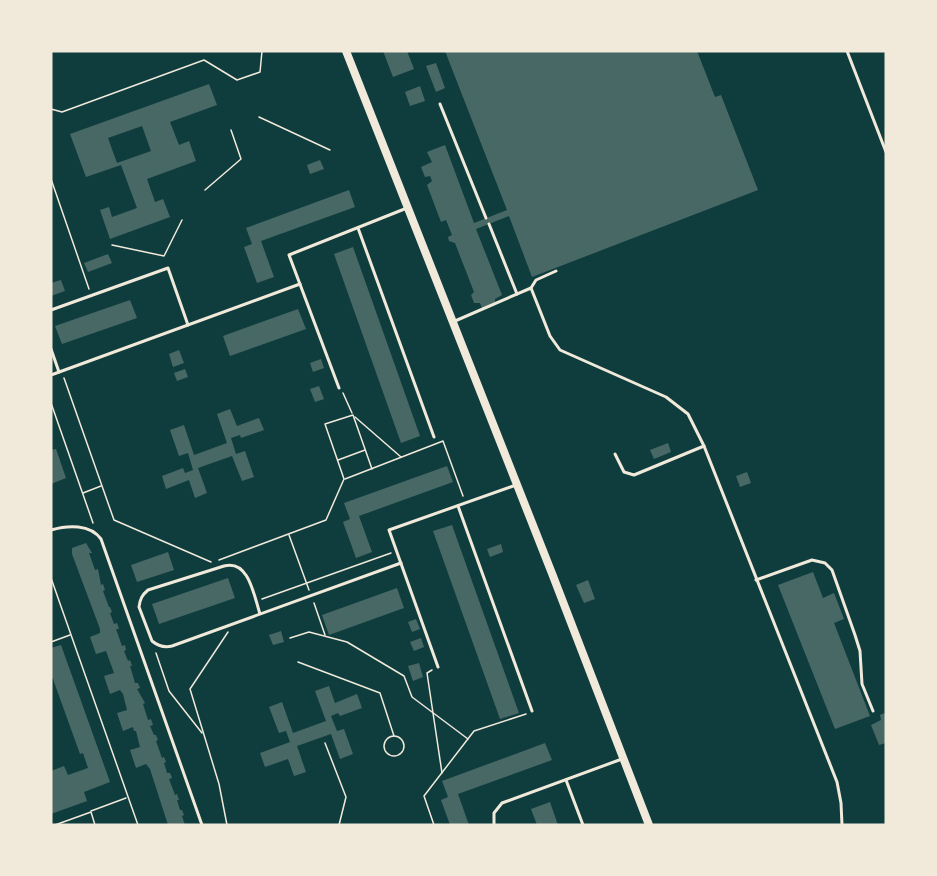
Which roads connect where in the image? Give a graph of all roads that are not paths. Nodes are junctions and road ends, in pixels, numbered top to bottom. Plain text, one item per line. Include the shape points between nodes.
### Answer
1 (346, 51) edge
2 (847, 51) edge
3 (440, 104) dead end
4 (886, 152) edge
5 (409, 208) junction
6 (486, 218) dead end
7 (489, 224) dead end
8 (358, 228) junction
9 (556, 271) dead end
10 (300, 284) junction
11 (531, 288) junction
12 (517, 294) junction
13 (51, 310) edge
14 (453, 321) junction
15 (188, 325) junction
16 (51, 349) edge
17 (61, 372) junction
18 (51, 375) edge
19 (339, 388) road end
20 (434, 437) dead end
21 (704, 446) junction
22 (615, 454) dead end
23 (518, 485) junction
24 (458, 506) junction
25 (51, 530) edge
26 (401, 563) junction
27 (756, 580) junction
28 (260, 614) junction
29 (438, 667) road end
30 (532, 711) road end
31 (873, 711) dead end
32 (623, 758) junction
33 (566, 780) junction
34 (202, 825) edge
35 (494, 825) edge
36 (583, 825) edge
37 (649, 825) edge
38 (842, 825) edge

1 - 5 street
2 - 4 lane
3 - 6 lane
5 - 8 lane
5 - 14 street
7 - 12 lane
8 - 10 lane via 289,255
8 - 20 lane
9 - 11 lane via 536,280
10 - 15 lane
10 - 19 lane
11 - 12 lane
11 - 21 lane via 550,336 561,350 666,397 688,414
12 - 14 lane
13 - 15 lane via 168,268
14 - 23 street
15 - 17 lane
16 - 17 lane
17 - 18 lane
21 - 22 lane via 634,475 624,472
21 - 27 lane
23 - 24 lane
23 - 32 street
24 - 26 lane via 389,530
24 - 30 lane
25 - 34 lane via 84,528 101,539
26 - 28 lane
26 - 29 lane
27 - 31 lane via 812,560 825,563 832,570 860,651 862,684
27 - 38 lane via 837,782
28 - 28 lane via 167,647 152,641 140,607 141,597 148,590 234,564 246,574
32 - 33 lane
32 - 37 street
33 - 35 lane via 502,803 494,813
33 - 36 lane

